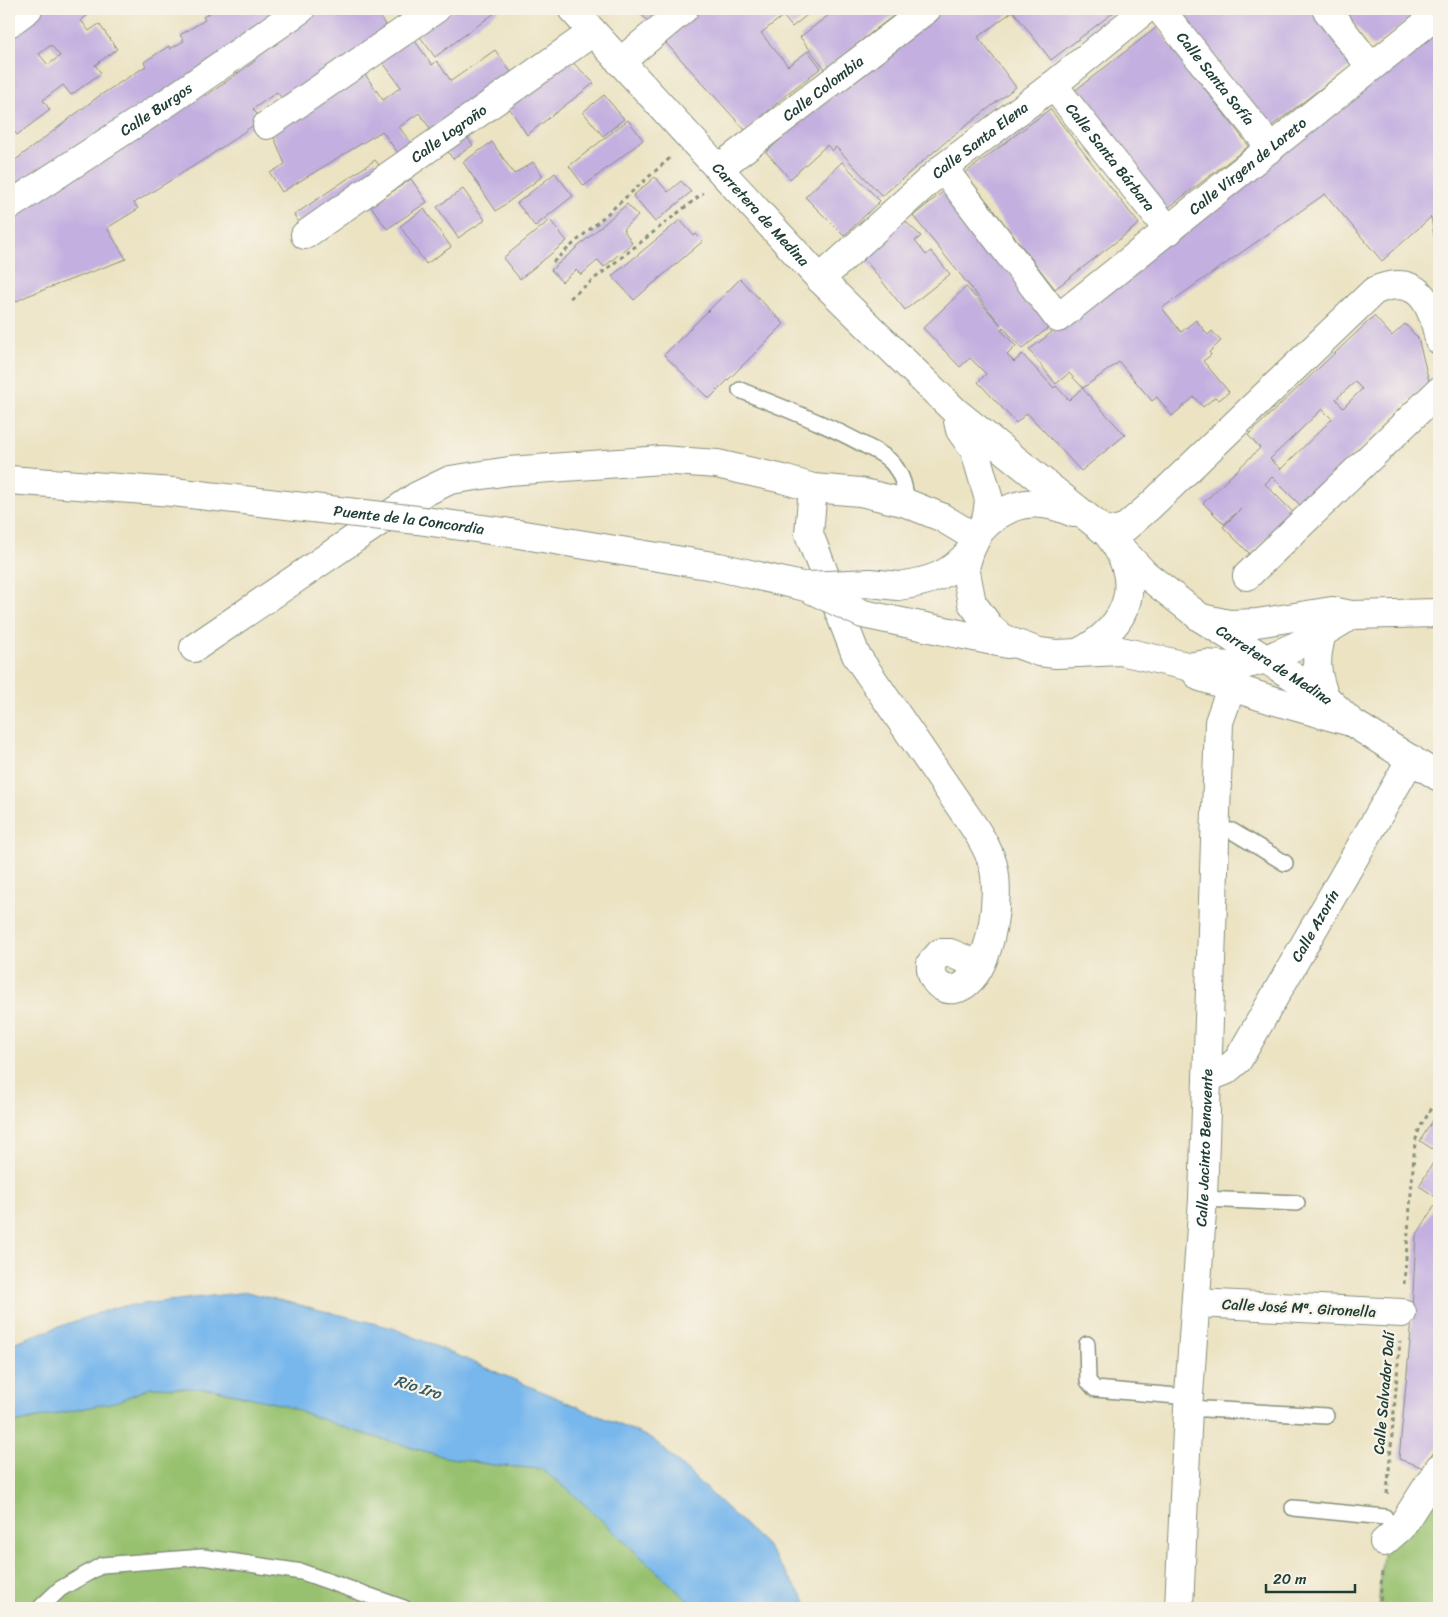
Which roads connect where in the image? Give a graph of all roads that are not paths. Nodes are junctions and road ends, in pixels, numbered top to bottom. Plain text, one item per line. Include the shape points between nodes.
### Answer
1 (28, 9) edge
2 (301, 9) edge
3 (436, 9) edge
4 (572, 9) edge
5 (684, 9) edge
6 (927, 9) edge
7 (1146, 9) edge
8 (1160, 9) edge
9 (1326, 9) edge
10 (1439, 13) edge
11 (9, 23) edge
12 (593, 32) junction
13 (620, 62) junction
14 (1370, 66) junction
15 (1053, 85) junction
16 (267, 126) dead end
17 (1270, 148) junction
18 (943, 168) junction
19 (722, 172) junction
20 (9, 206) edge
21 (1169, 231) junction
22 (305, 235) dead end
23 (820, 279) junction
24 (1439, 340) edge
25 (740, 390) dead end
26 (1439, 391) edge
27 (956, 412) junction
28 (9, 480) edge
29 (813, 488) junction
30 (906, 503) junction
31 (1106, 534) junction
32 (975, 540) junction
33 (1247, 576) dead end
34 (806, 586) junction
35 (1439, 613) edge
36 (1351, 615) junction
37 (1201, 618) junction
38 (1322, 633) junction
39 (1022, 647) junction
40 (194, 648) dead end
41 (1078, 653) junction
42 (1265, 660) junction
43 (1191, 666) junction
44 (1231, 688) junction
45 (1324, 697) junction
46 (1351, 722) junction
47 (1411, 759) junction
48 (1439, 777) edge
49 (1215, 830) junction
50 (1285, 863) dead end
51 (979, 965) dead end
52 (1207, 1078) junction
53 (1202, 1199) junction
54 (1298, 1203) dead end
55 (1196, 1303) junction
56 (1402, 1313) road end
57 (1087, 1344) dead end
58 (1188, 1403) junction
59 (1326, 1416) dead end
60 (1439, 1468) edge
61 (1293, 1508) dead end
62 (1384, 1530) joint
63 (40, 1608) edge
64 (404, 1608) edge
65 (1179, 1608) edge

1 - 11 street
2 - 20 street, Calle Burgos via 171,100
3 - 16 street
4 - 12 street, Carretera de Medina
5 - 13 street
6 - 19 street, Calle Colombia
7 - 15 street, Calle Santa Elena
8 - 17 street, Calle Santa Sofía
9 - 14 street
10 - 14 street, Calle Virgen de Loreto
12 - 13 street, Carretera de Medina
12 - 22 street, Calle Logroño
13 - 19 street, Carretera de Medina
14 - 17 street, Calle Virgen de Loreto
15 - 18 street, Calle Santa Elena
15 - 21 street, Calle Santa Bárbara
17 - 21 street, Calle Virgen de Loreto
18 - 21 street, Calle Virgen de Loreto via 1058,318
18 - 23 street, Calle Santa Elena
19 - 23 street, Carretera de Medina
23 - 27 street, Carretera de Medina
24 - 31 street via 1434,317 1422,295 1411,288 1398,286 1385,286 1374,291 1149,507 1126,526
25 - 30 lane via 845,434 892,462 906,488
26 - 33 street
27 - 31 street, Carretera de Medina
27 - 32 street via 960,430 976,451 989,500 987,516
28 - 34 street, Puente de la Concordia, bridge via 173,492 417,520 719,567
29 - 30 street via 860,492
29 - 40 street via 717,464 661,460 510,471 450,480 416,496
29 - 51 street via 809,534 856,655 974,827 993,866 996,887 993,921
30 - 32 street via 941,518
31 - 32 street via 1066,509 1031,503 1003,510
31 - 37 street, Carretera de Medina via 1145,574
31 - 41 street via 1130,581 1127,600 1120,617 1108,632 1094,645
32 - 34 street, bridge via 960,563 925,582 898,586 870,583
32 - 39 street via 965,567 972,603 992,630
34 - 39 street, bridge via 863,614
35 - 36 street
36 - 37 street via 1332,611 1257,623 1229,624
36 - 38 street
37 - 42 street, Carretera de Medina
38 - 42 street
38 - 45 street via 1316,671
39 - 41 street via 1039,652
41 - 43 street via 1121,651
42 - 43 street via 1230,667 1204,662
42 - 45 street, Carretera de Medina
43 - 44 street via 1200,677
44 - 46 street
44 - 49 street, Calle Jacinto Benavente via 1219,722
45 - 46 street, Carretera de Medina
46 - 47 street, Carretera de Medina
47 - 48 street, Carretera de Medina
47 - 52 street, Calle Azorín via 1238,1060 1225,1071
49 - 50 lane via 1232,831
49 - 52 street, Calle Jacinto Benavente
52 - 53 street, Calle Jacinto Benavente
53 - 54 lane
53 - 55 street, Calle Jacinto Benavente
55 - 56 street, Calle José Mª. Gironella
55 - 58 street, Calle Jacinto Benavente
57 - 58 lane via 1088,1381 1095,1389
58 - 59 lane
58 - 65 street, Calle Jacinto Benavente
60 - 62 street via 1402,1527
61 - 62 lane
63 - 64 lane via 60,1589 102,1565 203,1557 302,1572

